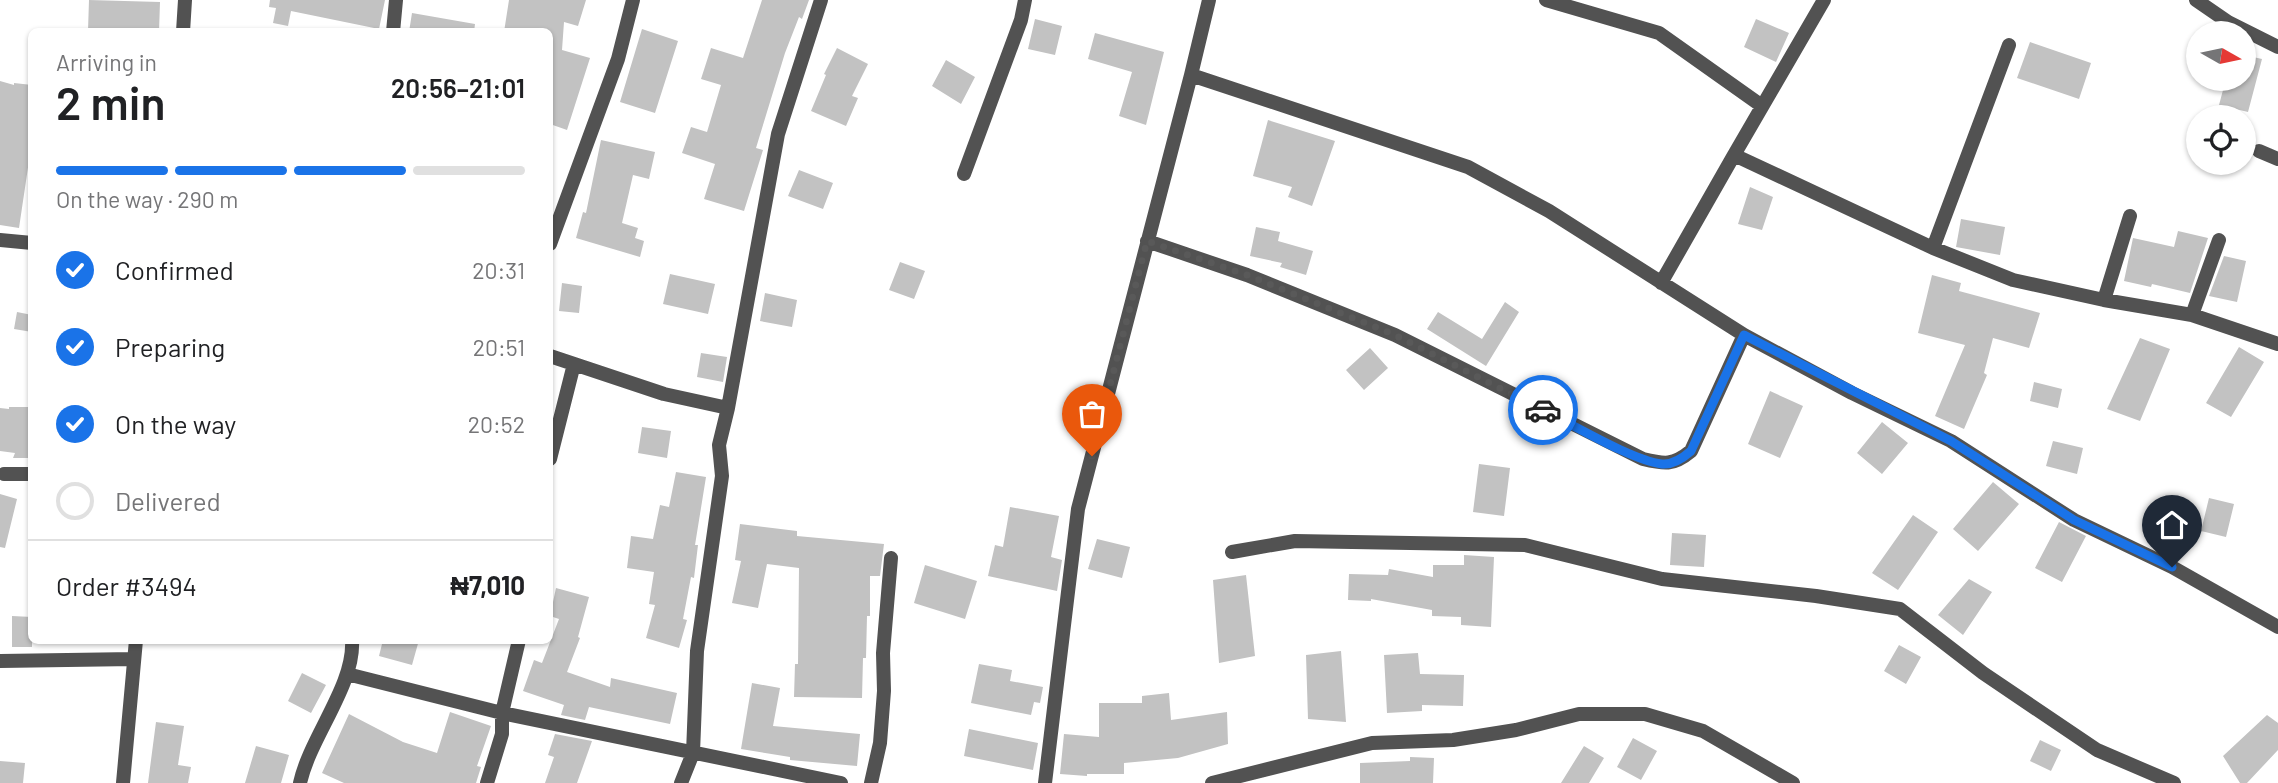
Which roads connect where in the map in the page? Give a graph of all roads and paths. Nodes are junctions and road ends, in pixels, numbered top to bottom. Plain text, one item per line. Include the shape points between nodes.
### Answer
1 (184, 0) edge
2 (396, 0) edge
3 (633, 0) edge
4 (821, 0) edge
5 (1025, 0) edge
6 (1209, 0) edge
7 (1546, 0) edge
8 (1824, 0) edge
9 (2196, 0) edge
10 (183, 28) edge
11 (393, 28) edge
12 (2009, 45) dead end
13 (2278, 47) edge
14 (1191, 75) junction
15 (1762, 106) junction
16 (2259, 151) dead end
17 (1734, 155) junction
18 (2278, 159) edge
19 (964, 174) dead end
20 (2130, 216) dead end
21 (553, 236) edge
22 (0, 240) edge
23 (2219, 240) dead end
24 (1147, 241) junction
25 (28, 243) edge
26 (1933, 248) junction
27 (1661, 283) junction
28 (2104, 300) junction
29 (2192, 315) junction
30 (1744, 335) junction
31 (2278, 344) edge
32 (553, 357) edge
33 (574, 365) junction
34 (728, 408) junction
35 (553, 447) edge
36 (4, 474) dead end
37 (28, 474) edge
38 (1232, 552) dead end
39 (891, 558) dead end
40 (2278, 627) edge
41 (136, 644) edge
42 (352, 644) edge
43 (518, 644) edge
44 (134, 659) junction
45 (0, 660) edge
46 (347, 674) junction
47 (502, 713) junction
48 (693, 753) junction
49 (123, 783) edge
50 (300, 783) edge
51 (487, 783) edge
52 (681, 783) edge
53 (841, 783) edge
54 (871, 783) edge
55 (1045, 783) edge
56 (1212, 783) edge
57 (1793, 783) edge
58 (2174, 783) edge

1 - 10 street
2 - 11 street
3 - 21 street via 618,59
4 - 34 street via 778,134
5 - 19 street
6 - 14 street
7 - 15 street via 1659,33
8 - 15 street
9 - 13 street
12 - 26 street
14 - 24 street
14 - 27 street via 1468,167 1549,211
15 - 17 street
16 - 18 street
17 - 26 street
17 - 27 street
20 - 28 street
22 - 25 street
23 - 29 street
24 - 30 street via 1247,275 1395,335 1643,459 1665,464 1681,460 1691,451
24 - 55 street via 1078,509
26 - 28 street via 2013,280
27 - 30 street
28 - 29 street
29 - 31 street
30 - 40 street via 1951,441 2074,520 2172,567
32 - 33 street
33 - 34 street via 664,394
33 - 35 street
34 - 48 street via 719,445 722,476 697,651
36 - 37 street
38 - 58 street via 1296,541 1525,545 1662,579 1900,609 1983,673 2097,750
39 - 54 street via 880,743
41 - 44 street
42 - 46 street
43 - 47 street
44 - 45 street
44 - 49 street
46 - 47 street
46 - 50 street
47 - 48 street
47 - 51 street via 502,734
48 - 52 street
48 - 53 street
56 - 57 street via 1372,743 1453,740 1579,714 1644,714 1703,731

